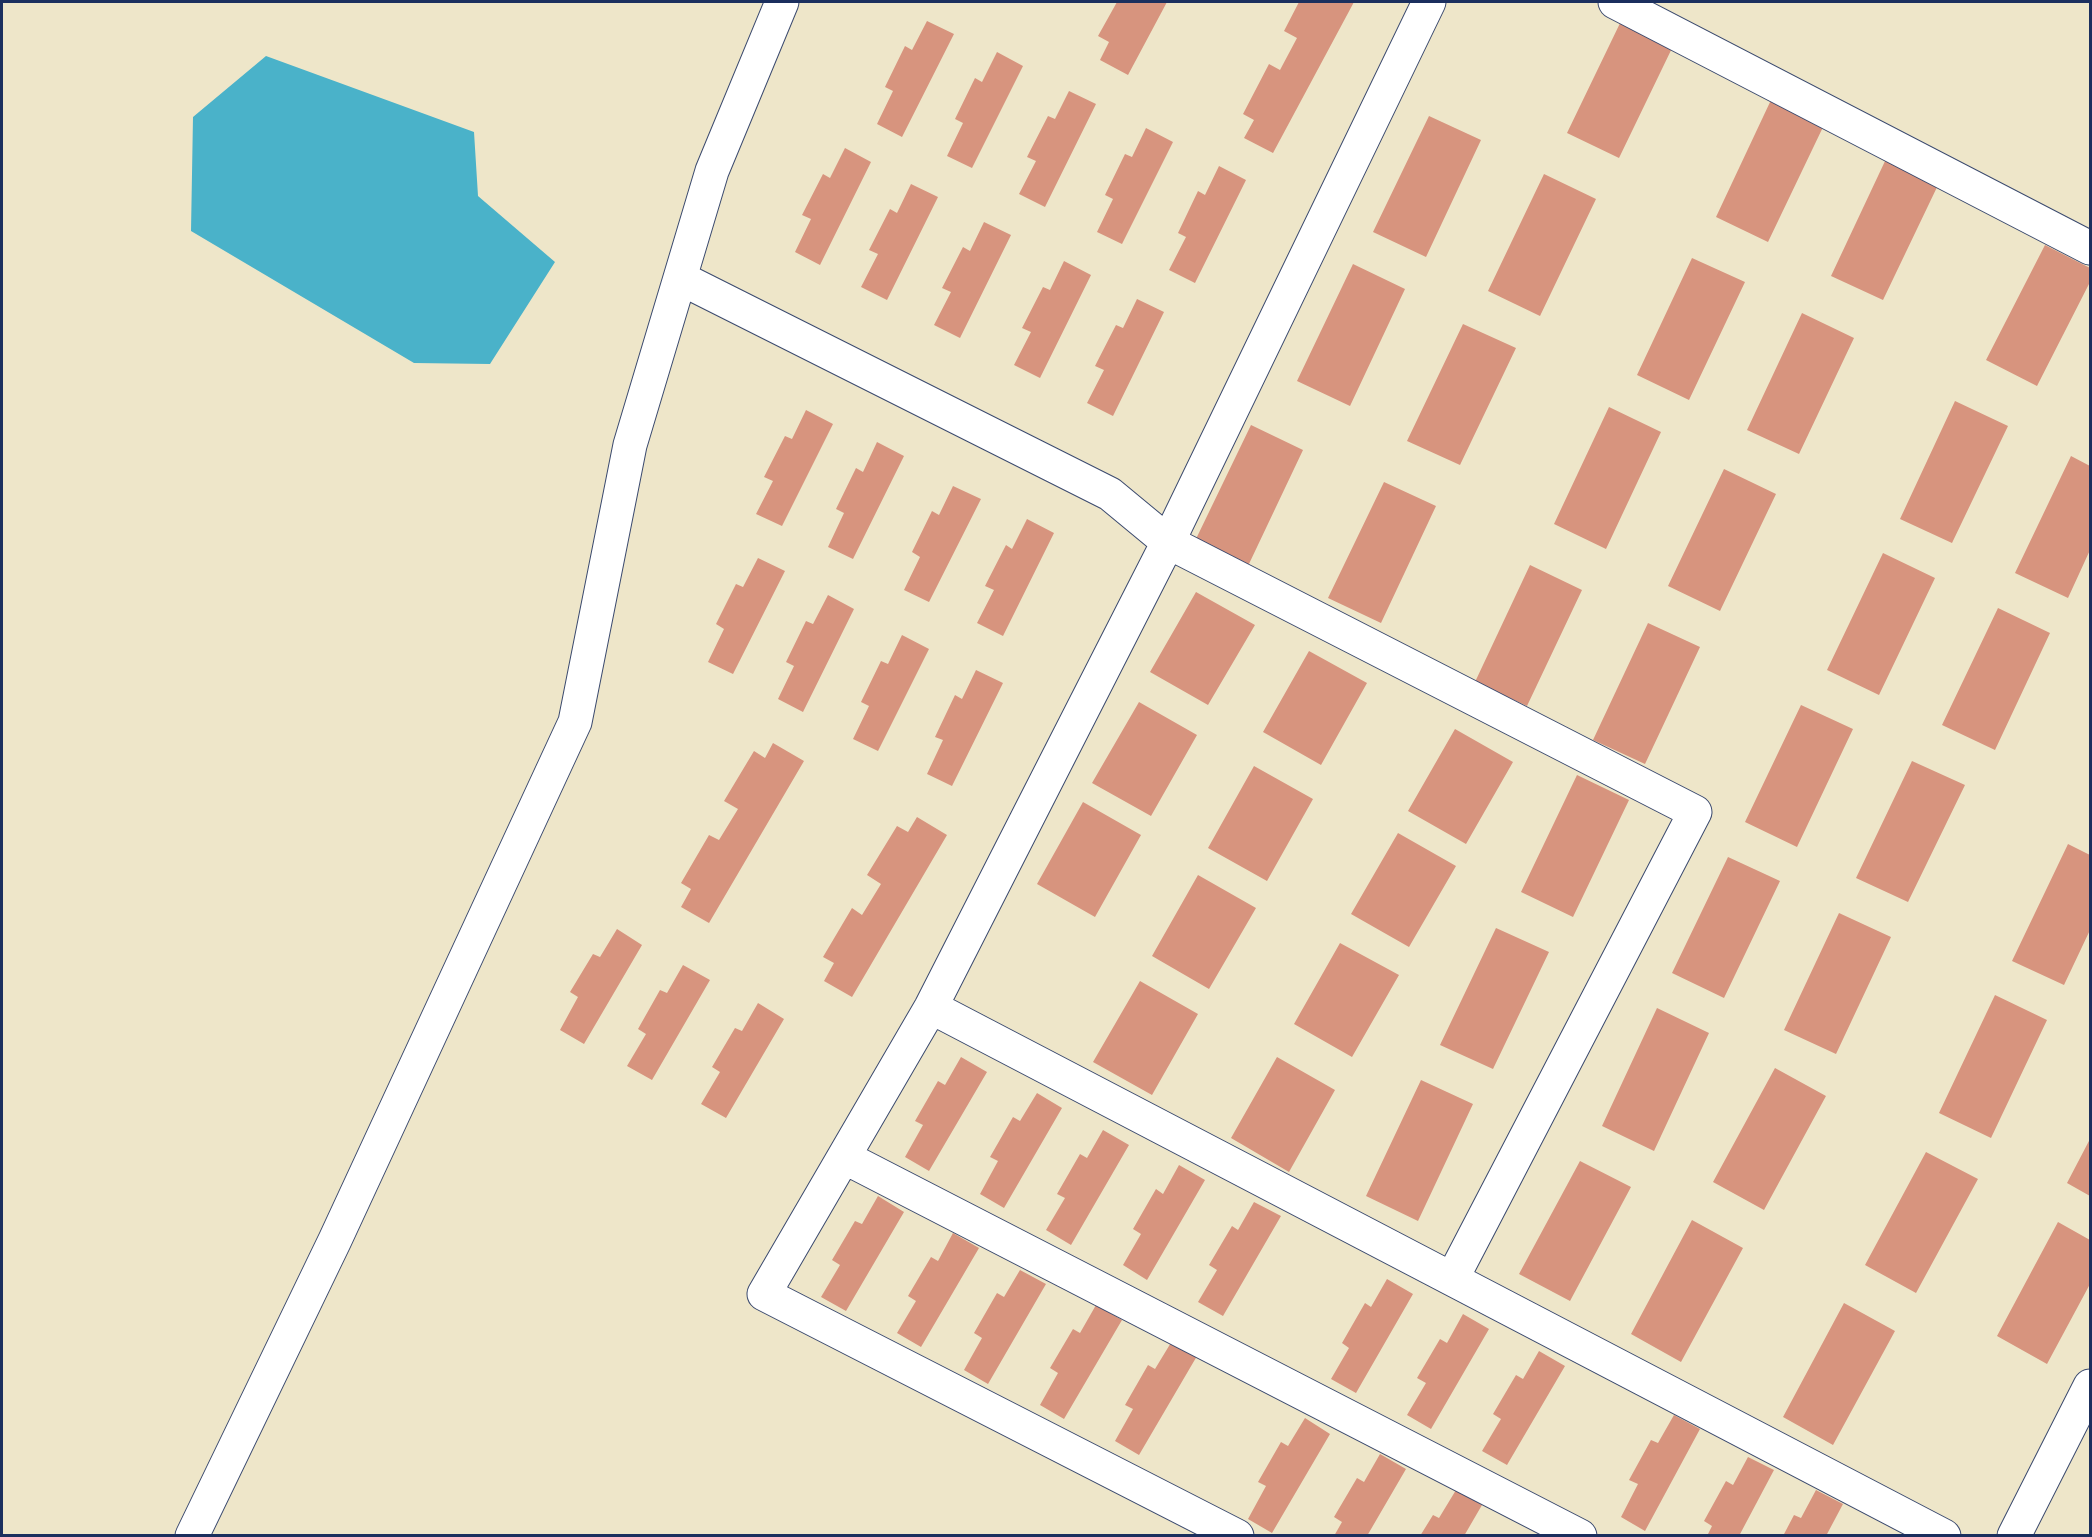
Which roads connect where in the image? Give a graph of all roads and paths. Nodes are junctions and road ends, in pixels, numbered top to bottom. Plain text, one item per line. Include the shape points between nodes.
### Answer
1 (782, 2) edge
2 (1429, 2) edge
3 (1615, 2) edge
4 (2091, 248) edge
5 (680, 278) junction
6 (1168, 542) junction
7 (931, 1007) junction
8 (844, 1157) junction
9 (1452, 1279) junction
10 (2091, 1386) edge
11 (192, 1536) edge
12 (1237, 1536) edge
13 (1580, 1536) edge
14 (1944, 1536) edge
15 (2014, 1536) edge

1 - 5 street via 712,171
2 - 6 street
3 - 4 street
5 - 6 street via 1110,494
5 - 11 street via 630,445 575,722 335,1240
6 - 7 street
6 - 9 street via 1695,812
7 - 8 street
7 - 9 street
8 - 12 street via 764,1294
8 - 13 street
9 - 14 street
10 - 15 street

